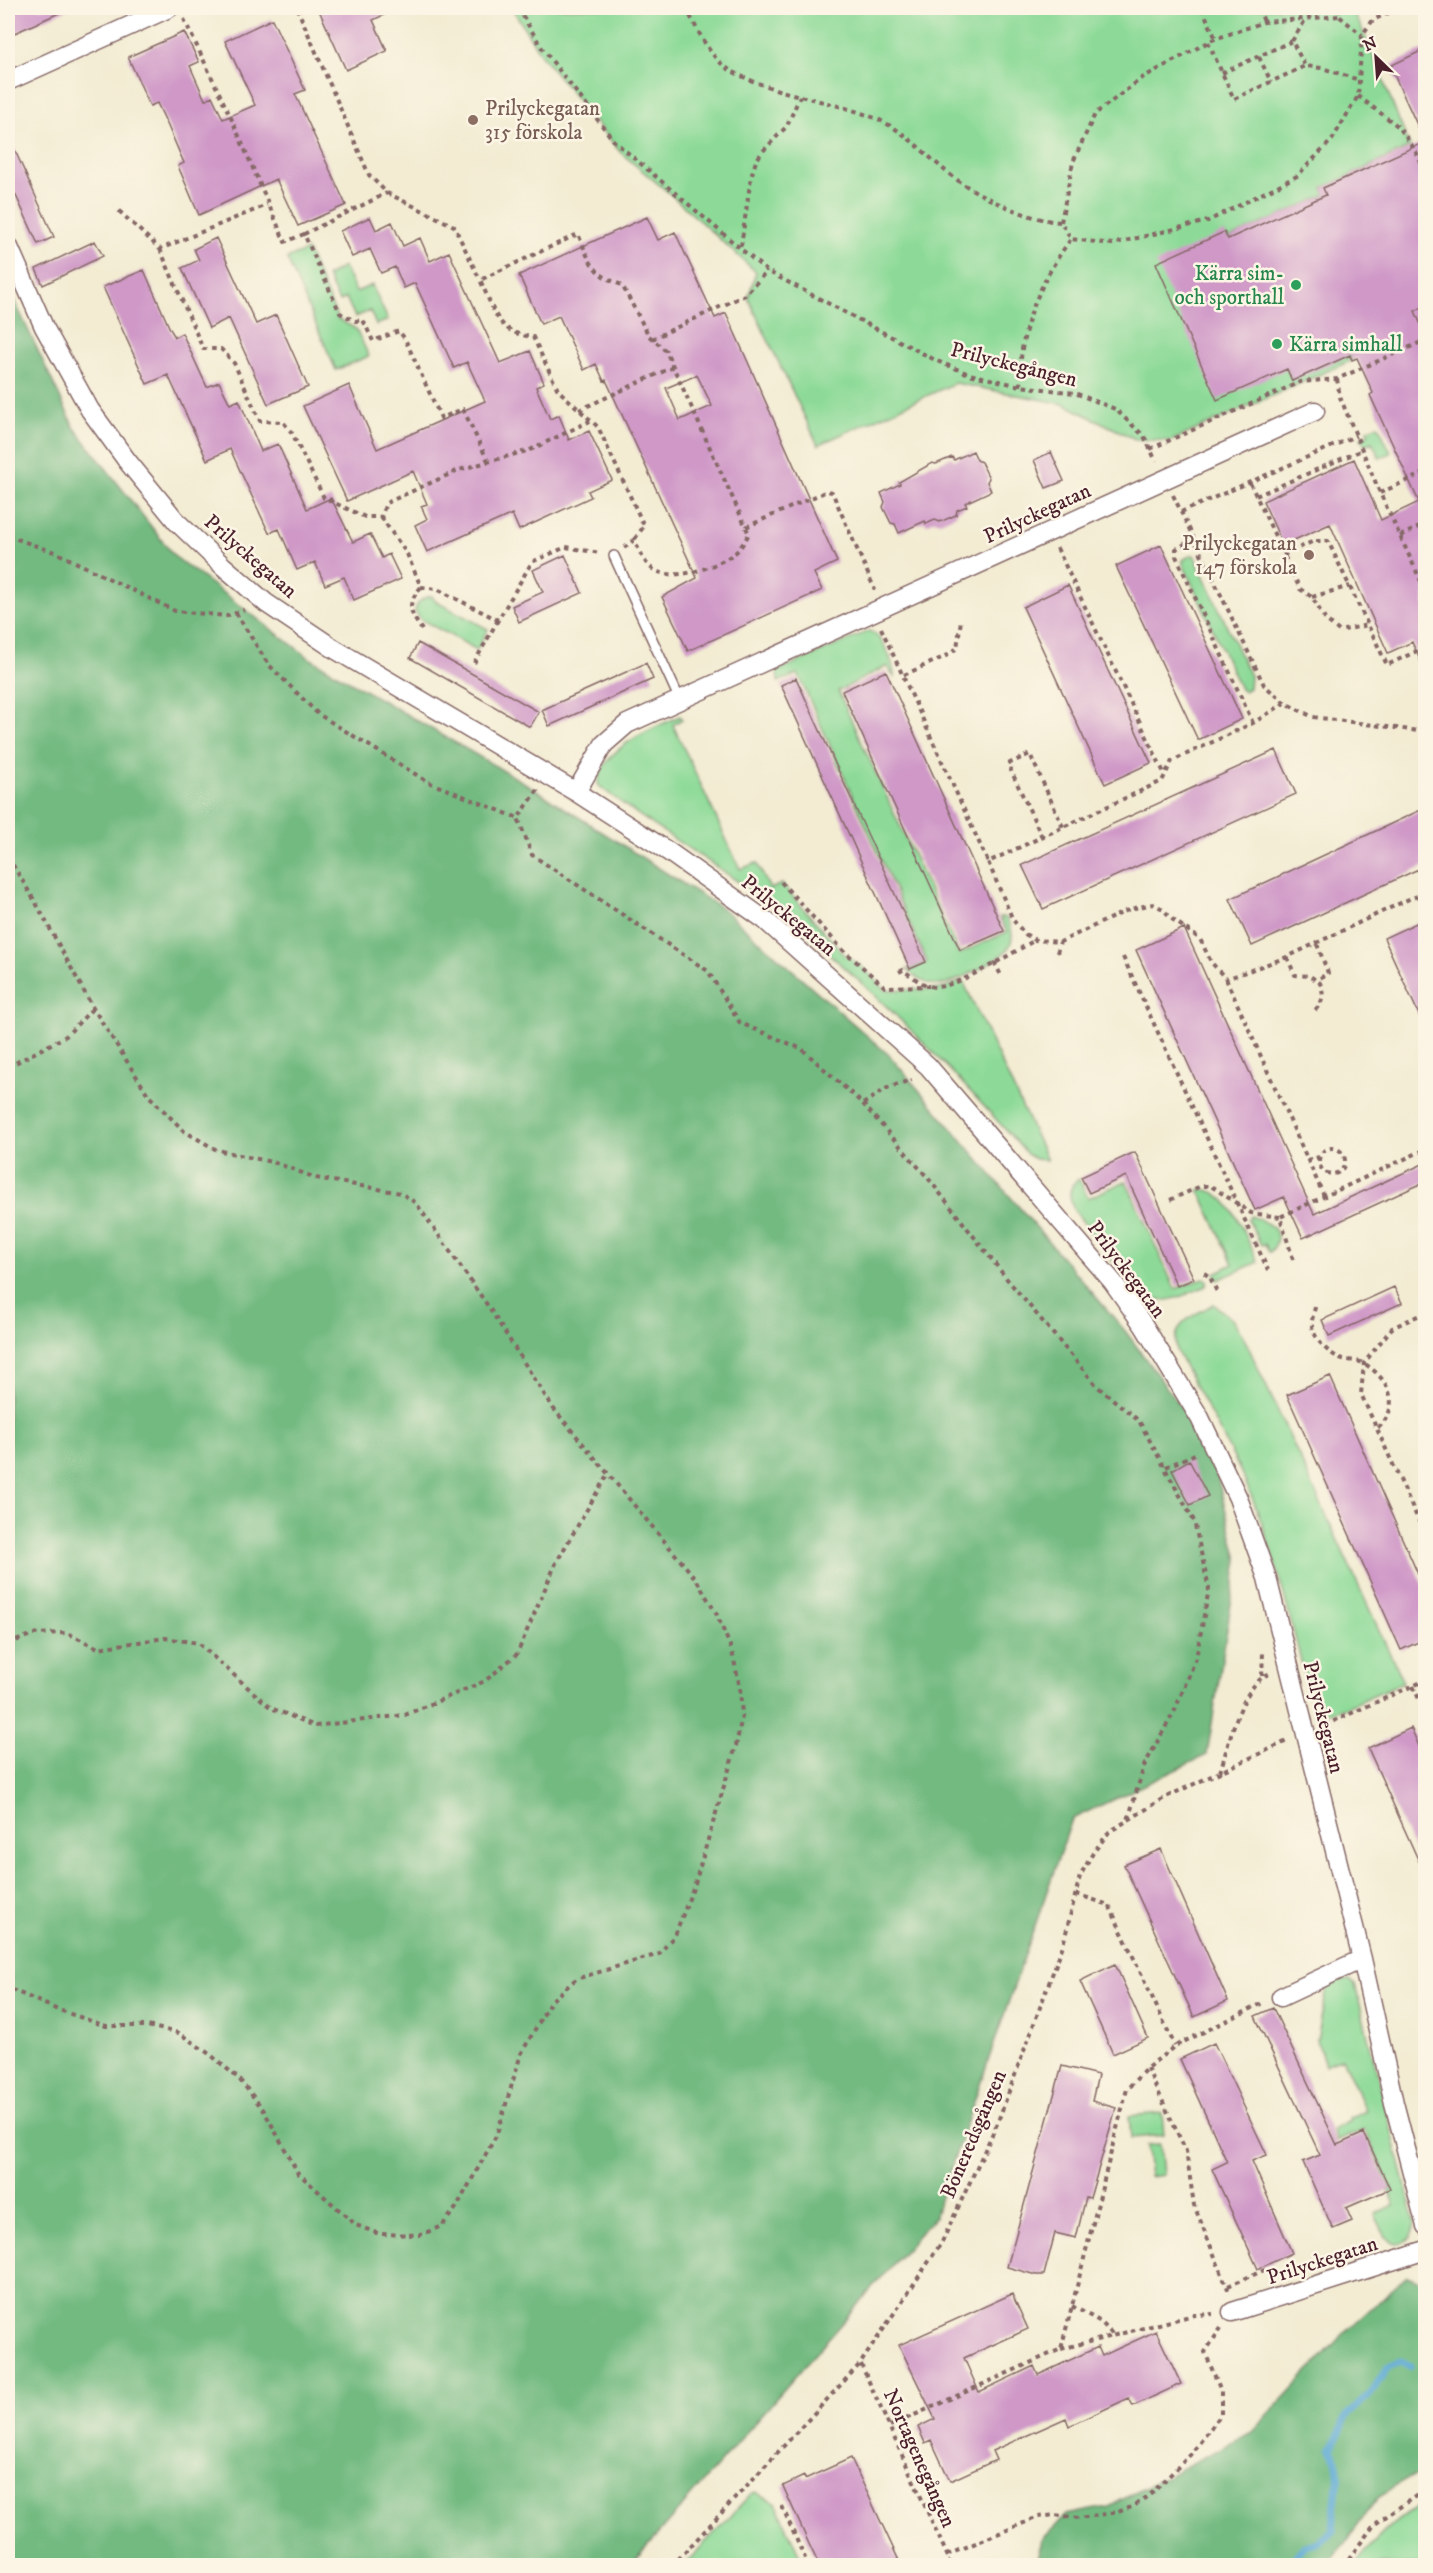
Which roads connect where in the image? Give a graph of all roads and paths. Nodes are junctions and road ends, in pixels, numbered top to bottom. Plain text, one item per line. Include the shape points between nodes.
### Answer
1 (168, 8) edge
2 (297, 8) edge
3 (518, 8) edge
4 (686, 8) edge
5 (1202, 8) edge
6 (1259, 8) edge
7 (1339, 8) edge
8 (1399, 8) edge
9 (1339, 16) junction
10 (1306, 18) junction
11 (1264, 22) junction
12 (187, 26) dead end
13 (1362, 35) junction
14 (1216, 39) junction
15 (1292, 41) junction
16 (1208, 42) junction
17 (1259, 57) junction
18 (1305, 66) junction
19 (1222, 73) junction
20 (1359, 80) junction
21 (8, 81) edge
22 (1271, 82) junction
23 (800, 96) junction
24 (1358, 96) junction
25 (1425, 172) edge
26 (387, 193) junction
27 (267, 205) junction
28 (119, 210) dead end
29 (1061, 222) junction
30 (304, 234) junction
31 (1071, 239) junction
32 (8, 245) edge
33 (741, 247) junction
34 (160, 249) junction
35 (767, 271) junction
36 (480, 280) junction
37 (652, 339) junction
38 (1425, 340) edge
39 (673, 367) junction
40 (1337, 379) junction
41 (1020, 386) junction
42 (579, 410) junction
43 (1315, 411) dead end
44 (590, 421) junction
45 (1356, 436) junction
46 (1150, 449) junction
47 (1362, 450) junction
48 (488, 461) junction
49 (1425, 472) edge
50 (1165, 479) junction
51 (1250, 483) junction
52 (1380, 493) junction
53 (1256, 496) junction
54 (1181, 512) junction
55 (381, 517) junction
56 (1421, 526) dead end
57 (746, 527) junction
58 (1049, 531) junction
59 (8, 536) edge
60 (1400, 536) junction
61 (1194, 539) junction
62 (634, 540) junction
63 (1283, 555) junction
64 (614, 556) junction
65 (1350, 586) junction
66 (421, 587) junction
67 (1425, 592) edge
68 (1312, 597) junction
69 (266, 603) junction
70 (879, 611) junction
71 (236, 613) junction
72 (498, 620) junction
73 (961, 620) dead end
74 (1368, 625) junction
75 (422, 630) dead end
76 (1425, 647) edge
77 (474, 663) dead end
78 (904, 675) junction
79 (678, 699) junction
80 (1285, 703) junction
81 (1253, 723) junction
82 (1425, 732) edge
83 (549, 776) junction
84 (1165, 776) junction
85 (576, 792) junction
86 (518, 818) junction
87 (1063, 827) junction
88 (1042, 837) junction
89 (8, 857) edge
90 (988, 862) junction
91 (782, 882) dead end
92 (1425, 895) edge
93 (1035, 940) junction
94 (1059, 942) junction
95 (1317, 944) junction
96 (1057, 953) dead end
97 (1123, 957) dead end
98 (1287, 957) junction
99 (994, 962) junction
100 (899, 972) dead end
101 (1002, 977) dead end
102 (1226, 979) junction
103 (1317, 980) junction
104 (929, 986) junction
105 (93, 1008) junction
106 (1313, 1012) dead end
107 (8, 1066) edge
108 (928, 1066) junction
109 (863, 1104) junction
110 (1425, 1149) edge
111 (1319, 1157) junction
112 (1308, 1160) junction
113 (1324, 1196) junction
114 (1170, 1200) dead end
115 (1236, 1204) junction
116 (1280, 1216) junction
117 (1293, 1258) dead end
118 (1268, 1270) dead end
119 (1204, 1273) dead end
120 (1217, 1292) dead end
121 (1315, 1307) dead end
122 (1425, 1312) edge
123 (1364, 1363) junction
124 (1377, 1429) junction
125 (1210, 1439) junction
126 (1166, 1467) junction
127 (607, 1475) junction
128 (1425, 1537) edge
129 (8, 1644) edge
130 (1289, 1668) junction
131 (1425, 1680) edge
132 (1413, 1686) junction
133 (1425, 1714) edge
134 (1325, 1725) dead end
135 (1287, 1741) dead end
136 (1220, 1772) junction
137 (1128, 1820) junction
138 (1076, 1894) junction
139 (1362, 1959) junction
140 (8, 1988) edge
141 (1281, 1997) joint
142 (1175, 2046) junction
143 (1147, 2068) junction
144 (1425, 2226) edge
145 (1425, 2250) edge
146 (1269, 2268) dead end
147 (1228, 2286) junction
148 (1072, 2306) junction
149 (1232, 2312) junction
150 (1113, 2335) junction
151 (1061, 2349) junction
152 (860, 2364) junction
153 (890, 2426) junction
154 (1425, 2489) edge
155 (782, 2506) dead end
156 (947, 2555) junction
157 (951, 2563) edge
158 (672, 2565) edge
159 (808, 2565) edge
160 (941, 2565) edge
161 (1343, 2565) edge

1 - 21 street
2 - 26 path via 369,175
3 - 33 path, Prilyckegången via 542,48 614,141
4 - 23 path via 712,52 729,70
5 - 14 path
6 - 11 path
7 - 9 path
8 - 13 path via 1372,20
9 - 10 path
9 - 13 path
10 - 11 path
10 - 15 path
11 - 14 path
12 - 27 path
13 - 20 path
14 - 16 path
15 - 17 path
15 - 18 path
16 - 19 path
16 - 29 path via 1142,78 1095,114 1073,162
17 - 19 path
17 - 22 path
18 - 20 path
18 - 22 path
19 - 22 path via 1234,99
20 - 24 path
23 - 29 path via 876,118 965,185 1017,211
23 - 33 path via 787,126 756,161
24 - 25 path via 1399,127
24 - 31 path via 1332,140 1297,176 1254,199 1208,220 1151,236 1112,244
26 - 30 path
26 - 36 path via 454,226
27 - 30 path via 285,242
27 - 34 path
28 - 34 path
29 - 31 path
30 - 48 path via 340,313 355,321 363,320 373,341 399,331 441,418 463,409
31 - 41 path via 1036,304 1023,344
32 - 69 street, Prilyckegatan via 45,327 90,410 177,522
33 - 35 path, Prilyckegången
34 - 55 path via 203,349 221,349 234,363 260,422 283,422 324,498 365,517
35 - 37 path via 745,295
35 - 41 path, Prilyckegången via 937,361 969,374
36 - 37 path via 578,234 591,267 605,279 622,285
36 - 42 path via 502,326 515,335 533,337 558,390
37 - 39 path via 666,351
38 - 40 path
39 - 42 path
39 - 57 path
40 - 45 path
40 - 46 path via 1300,382
41 - 46 path, Prilyckegången via 1076,393 1114,409 1144,436
42 - 44 path
43 - 50 street, Prilyckegatan
44 - 48 path via 530,450
44 - 62 path via 598,427 644,526
45 - 47 path
45 - 51 path
46 - 50 path, Prilyckegången
47 - 52 path
47 - 53 path
48 - 55 path via 386,503
49 - 52 path
50 - 54 path, Prilyckegången
50 - 58 street, Prilyckegatan
51 - 53 path
51 - 54 path
52 - 60 path
53 - 63 path
54 - 61 path, Prilyckegången
55 - 66 path via 407,554
56 - 60 path
57 - 62 path via 749,534 738,551 688,574 659,572 649,566
57 - 70 path via 832,492
58 - 70 street, Prilyckegatan
58 - 84 path
59 - 71 path via 57,553 175,611 227,616
60 - 67 path
61 - 80 path, Prilyckegången via 1264,685
61 - 81 path via 1176,549 1176,556
62 - 64 path
63 - 65 path via 1325,540
63 - 68 path via 1300,589
64 - 72 path via 566,547 532,562
64 - 79 lane
65 - 68 path
65 - 74 path
66 - 72 path via 437,589
66 - 75 path via 412,598 410,613
68 - 74 path via 1325,619 1339,631
69 - 71 path
69 - 83 street, Prilyckegatan via 333,648
70 - 78 path
70 - 79 street, Prilyckegatan
71 - 86 path via 267,664 318,714 428,782
72 - 77 path
73 - 78 path via 957,648
74 - 76 path via 1387,665
78 - 90 path
79 - 85 street, Prilyckegatan via 627,724 604,744
80 - 81 path
80 - 82 path, Prilyckegången via 1313,717
81 - 84 path via 1172,761
83 - 85 street, Prilyckegatan
83 - 86 path
84 - 87 path via 1162,781
85 - 108 street, Prilyckegatan via 765,920
86 - 109 path via 532,855 708,971 740,1023 802,1049
87 - 88 path
87 - 88 path via 1030,754 1008,764
88 - 90 path
89 - 105 path
90 - 93 path via 1013,920
91 - 104 path via 843,950 885,987
92 - 95 path via 1411,898
93 - 94 path
93 - 99 path
94 - 96 path
94 - 102 path via 1130,909 1153,904 1200,939 1211,962
95 - 98 path
95 - 103 path via 1329,973
97 - 115 path
98 - 102 path
98 - 103 path via 1295,975
99 - 101 path
99 - 104 path via 947,985
100 - 104 path via 903,970
102 - 112 path
103 - 106 path via 1323,997
105 - 107 path via 66,1036
105 - 127 path via 149,1096 184,1131 217,1150 276,1163 316,1178 401,1194 416,1203 553,1408
108 - 109 path via 916,1078 889,1087
108 - 125 street, Prilyckegatan via 1113,1282 1144,1326
109 - 126 path via 1097,1386 1139,1421
110 - 113 path
111 - 111 path via 1319,1165 1327,1173 1338,1173 1345,1164 1338,1148 1326,1148
111 - 112 path
112 - 113 path
113 - 116 path
114 - 115 path via 1206,1185
115 - 116 path via 1251,1213
115 - 118 path
116 - 117 path
119 - 120 path
121 - 123 path via 1312,1325 1320,1343 1339,1359
122 - 123 path via 1392,1328
123 - 124 path via 1361,1394
123 - 124 path via 1385,1381 1392,1398 1389,1415
124 - 128 path
125 - 126 path via 1194,1454
125 - 130 street, Prilyckegatan via 1238,1498 1267,1578
126 - 137 path via 1194,1521 1209,1589 1196,1658 1144,1766
127 - 129 path via 556,1563 517,1654 485,1681 405,1715 315,1726 271,1708 198,1643 165,1638 98,1648 67,1633 33,1634
127 - 140 path via 696,1579 717,1615 732,1651 740,1688 742,1716 736,1746 695,1883 675,1935 659,1954 576,1978 551,2001 521,2054 497,2134 442,2226 409,2235 379,2234 356,2225 298,2173 263,2109 239,2079 179,2032 147,2026 106,2026
130 - 136 path via 1262,1676 1250,1691
130 - 139 street, Prilyckegatan
131 - 132 path
132 - 133 path
132 - 134 path
135 - 136 path, Böneredsgången
136 - 137 path, Böneredsgången
137 - 138 path, Böneredsgången via 1109,1832 1093,1853 1080,1876
138 - 142 path via 1110,1905
138 - 152 path, Böneredsgången via 1063,1945 997,2124 942,2242
139 - 141 street
139 - 144 street, Prilyckegatan
141 - 142 path
142 - 143 path
143 - 147 path via 1185,2151 1194,2205
143 - 148 path via 1127,2089
145 - 149 street, Prilyckegatan
146 - 147 path
147 - 149 path
148 - 150 path via 1101,2322
148 - 151 path
149 - 150 path via 1194,2315
149 - 156 path via 1204,2352 1221,2391 1221,2415 1190,2455 1152,2493 1118,2512 1079,2518 1038,2517
150 - 151 path
151 - 153 path
152 - 153 path, Nortagenegången
152 - 158 path, Böneredsgången
153 - 156 path, Nortagenegången
154 - 161 path via 1375,2524
155 - 159 path
156 - 157 path, Nortagenegången
157 - 160 path

